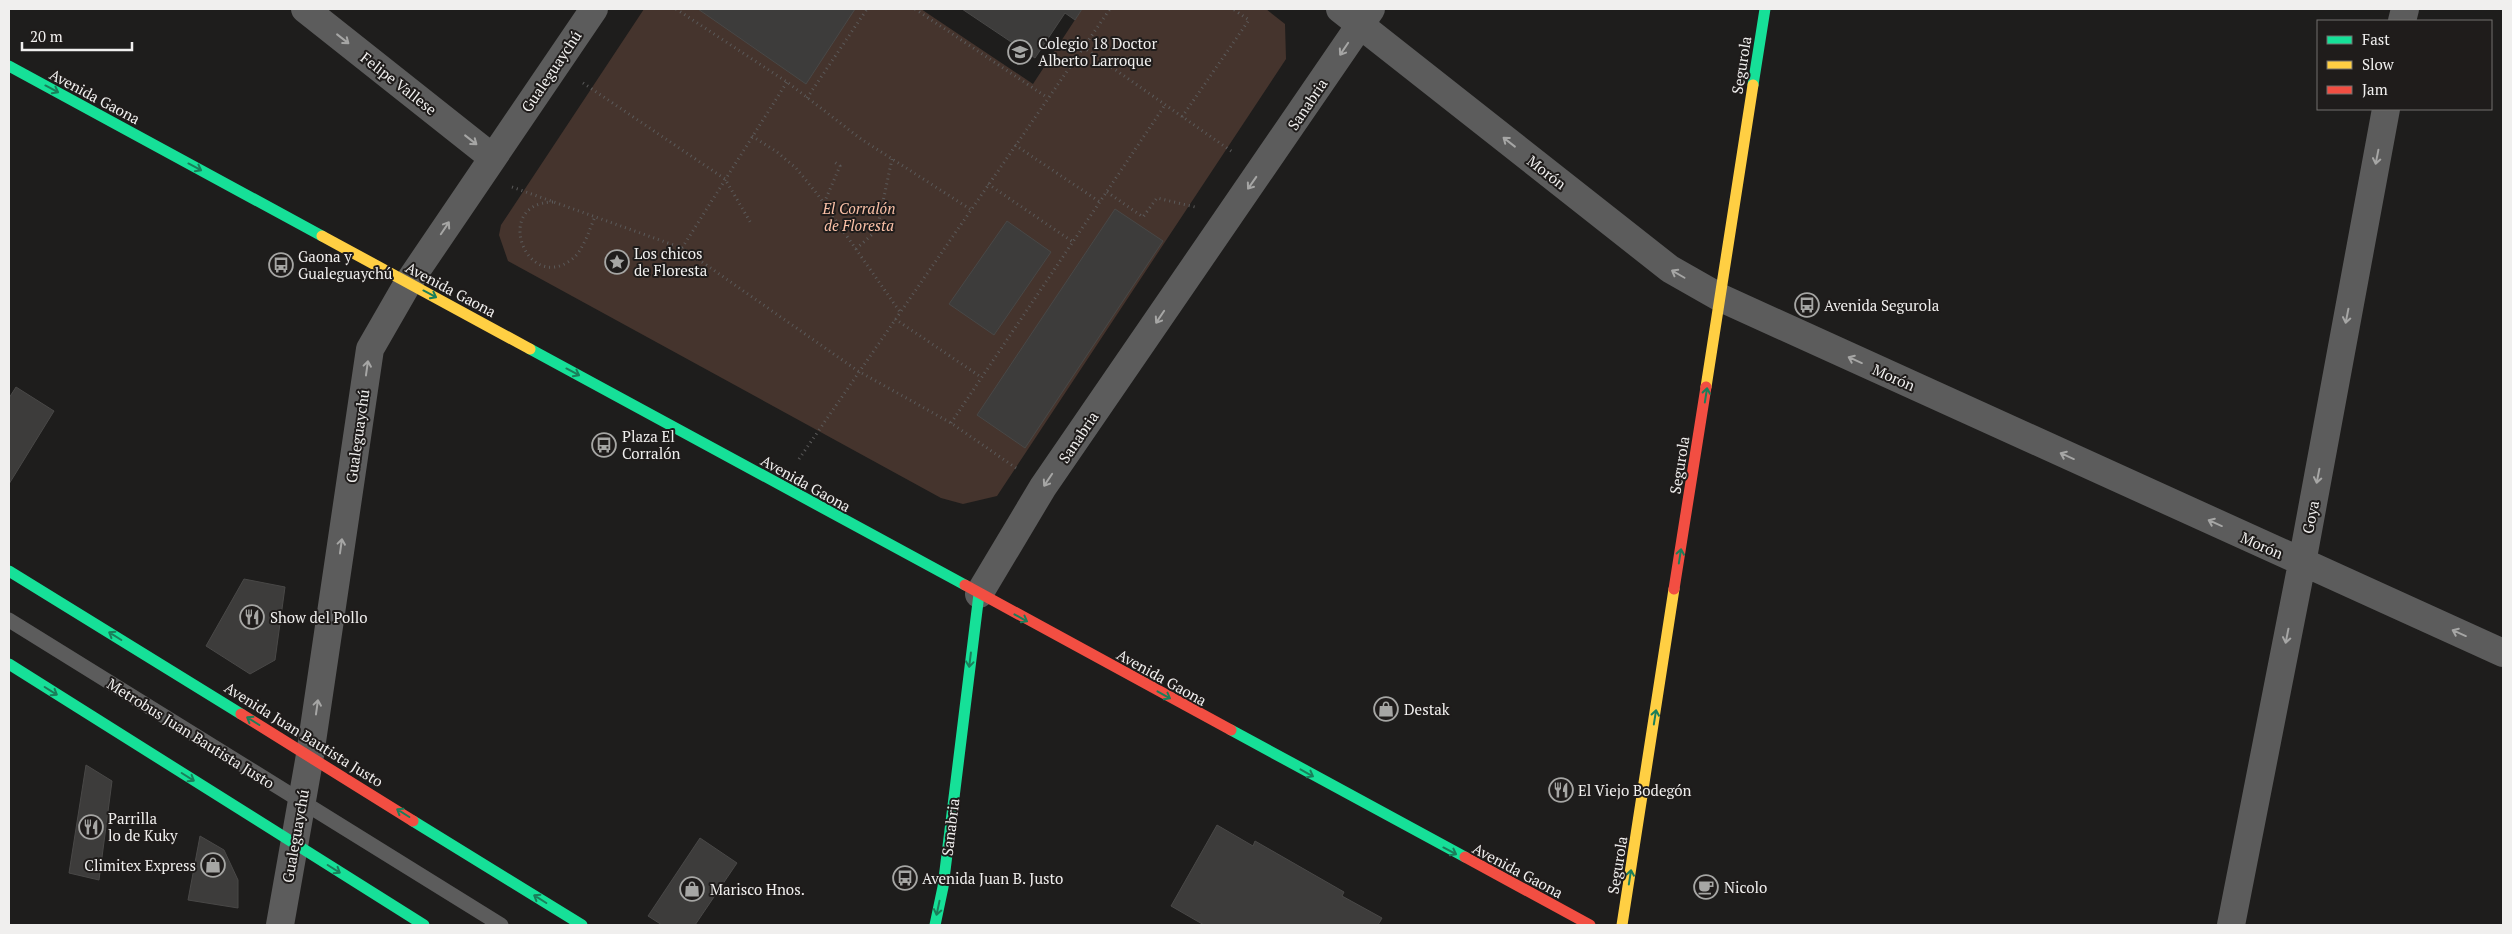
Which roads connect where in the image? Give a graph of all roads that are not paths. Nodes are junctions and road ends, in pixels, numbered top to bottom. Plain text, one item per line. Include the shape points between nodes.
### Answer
1 (305, 9) edge
2 (594, 9) edge
3 (1765, 9) edge
4 (1357, 14) edge
5 (9, 66) edge
6 (2386, 110) edge
7 (486, 167) junction
8 (408, 283) junction
9 (1721, 298) junction
10 (2302, 563) junction
11 (9, 570) edge
12 (978, 594) junction
13 (9, 620) edge
14 (2503, 653) edge
15 (9, 666) edge
16 (310, 755) junction
17 (301, 801) junction
18 (293, 843) junction
19 (280, 925) edge
20 (424, 925) edge
21 (501, 925) edge
22 (582, 925) edge
23 (935, 925) edge
24 (1590, 925) edge
25 (1622, 925) edge
26 (2231, 925) edge

1 -> 7 street, Felipe Vallese
2 - 7 street, Gualeguaychú
3 - 9 main road, Segurola
9 -> 4 street, Morón via 1670,269
4 -> 12 street, Sanabria via 1261,171 1043,487
5 -> 8 main road, Avenida Gaona
6 -> 10 street, Goya
8 -> 7 street, Gualeguaychú
8 -> 12 main road, Avenida Gaona
16 -> 8 street, Gualeguaychú via 370,349
10 -> 9 street, Morón
25 -> 9 main road, Segurola
14 -> 10 street, Morón
10 -> 26 street, Goya
16 -> 11 main road, Avenida Juan Bautista Justo
12 -> 23 main road, Sanabria via 943,887
12 -> 24 main road, Avenida Gaona
13 - 17 lane, Metrobus Juan Bautista Justo
15 -> 18 main road
16 - 17 street, Gualeguaychú
22 -> 16 main road, Avenida Juan Bautista Justo
17 - 18 street, Gualeguaychú
17 - 21 lane, Metrobus Juan Bautista Justo
18 - 19 street, Gualeguaychú
18 -> 20 main road

